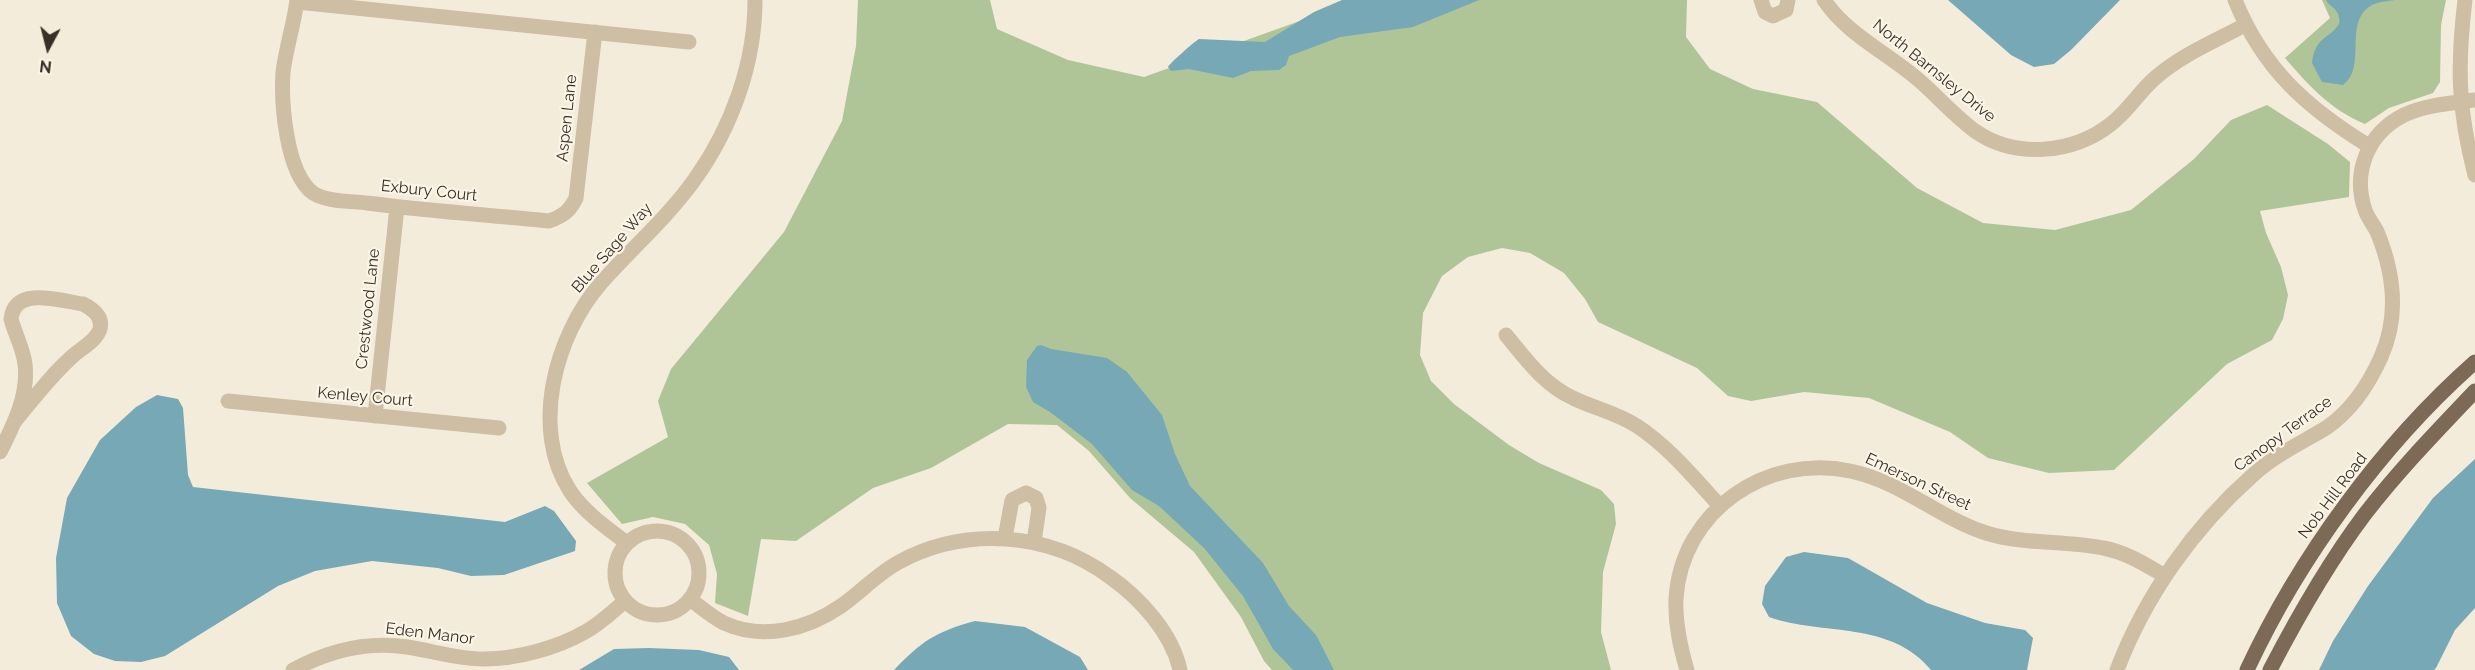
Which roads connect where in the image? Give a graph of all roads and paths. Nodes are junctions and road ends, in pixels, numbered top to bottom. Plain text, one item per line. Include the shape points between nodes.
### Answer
1 (755, 0) edge
2 (1761, 0) edge
3 (1788, 0) edge
4 (1824, 0) edge
5 (2235, 0) edge
6 (2465, 0) edge
7 (297, 1) edge
8 (2245, 25) junction
9 (595, 32) junction
10 (689, 42) dead end
11 (2468, 101) edge
12 (2369, 146) junction
13 (2475, 175) edge
14 (397, 207) junction
15 (571, 208) joint
16 (1506, 335) dead end
17 (2475, 362) edge
18 (2475, 391) edge
19 (228, 402) dead end
20 (375, 416) junction
21 (15, 421) junction
22 (499, 428) dead end
23 (0, 452) edge
24 (1720, 506) junction
25 (1005, 538) junction
26 (1034, 542) junction
27 (627, 543) junction
28 (2165, 576) junction
29 (691, 600) junction
30 (625, 601) junction
31 (486, 665) edge
32 (293, 670) edge
33 (1180, 670) edge
34 (1687, 670) edge
35 (2117, 670) edge
36 (2247, 670) edge
37 (2270, 670) edge

1 - 27 street, Blue Sage Way via 746,69 727,124 679,200 590,298 573,327 555,376 550,426 560,472 584,508
2 - 3 street via 1765,12 1773,16 1786,10
4 - 8 street, North Barnsley Drive via 1846,25 1921,82 1977,132 1998,143 2025,148 2072,145 2097,134 2156,77 2184,56
5 - 8 street
6 - 11 street via 2459,61
7 - 9 street
7 - 14 street, Exbury Court via 283,71 283,94 288,142 303,182 314,194 328,198
8 - 12 street via 2292,90
9 - 10 street
9 - 15 street, Aspen Lane via 576,198
11 - 12 street, Canopy Terrace via 2406,114 2390,123
11 - 13 street via 2464,132
12 - 28 street, Canopy Terrace via 2362,162 2361,192 2366,212 2385,250 2393,289 2393,311 2382,355 2343,414 2254,474 2193,537
14 - 15 street, Exbury Court via 549,221
14 - 20 street, Crestwood Lane
16 - 24 street via 1540,376 1570,398 1635,424 1657,440
17 - 36 main road, Nob Hill Road via 2427,410 2347,504 2310,557
18 - 37 main road via 2403,467 2365,514 2327,568
19 - 20 street, Kenley Court
20 - 22 street, Kenley Court
21 - 21 street via 53,375 97,335 100,323 91,308 32,297 12,311 25,366
21 - 23 street
24 - 28 street, Emerson Street via 1736,492 1770,475 1829,467 1867,475 1985,533 2104,548 2125,554
24 - 34 street, Emerson Street via 1696,535 1678,583 1678,638
25 - 26 street
25 - 26 street via 1012,500 1026,493 1038,503
25 - 29 street via 946,543 919,552 879,574 825,616 787,630 767,633 726,624
26 - 33 street via 1083,560 1123,586 1169,642
27 - 29 street via 645,532 656,531 686,542 697,558 699,570
27 - 30 street via 615,570
28 - 35 street, Canopy Terrace
29 - 30 street via 662,615 642,612
30 - 31 street, Eden Manor via 601,622 564,642
31 - 32 street, Eden Manor via 389,645 365,646 316,658

